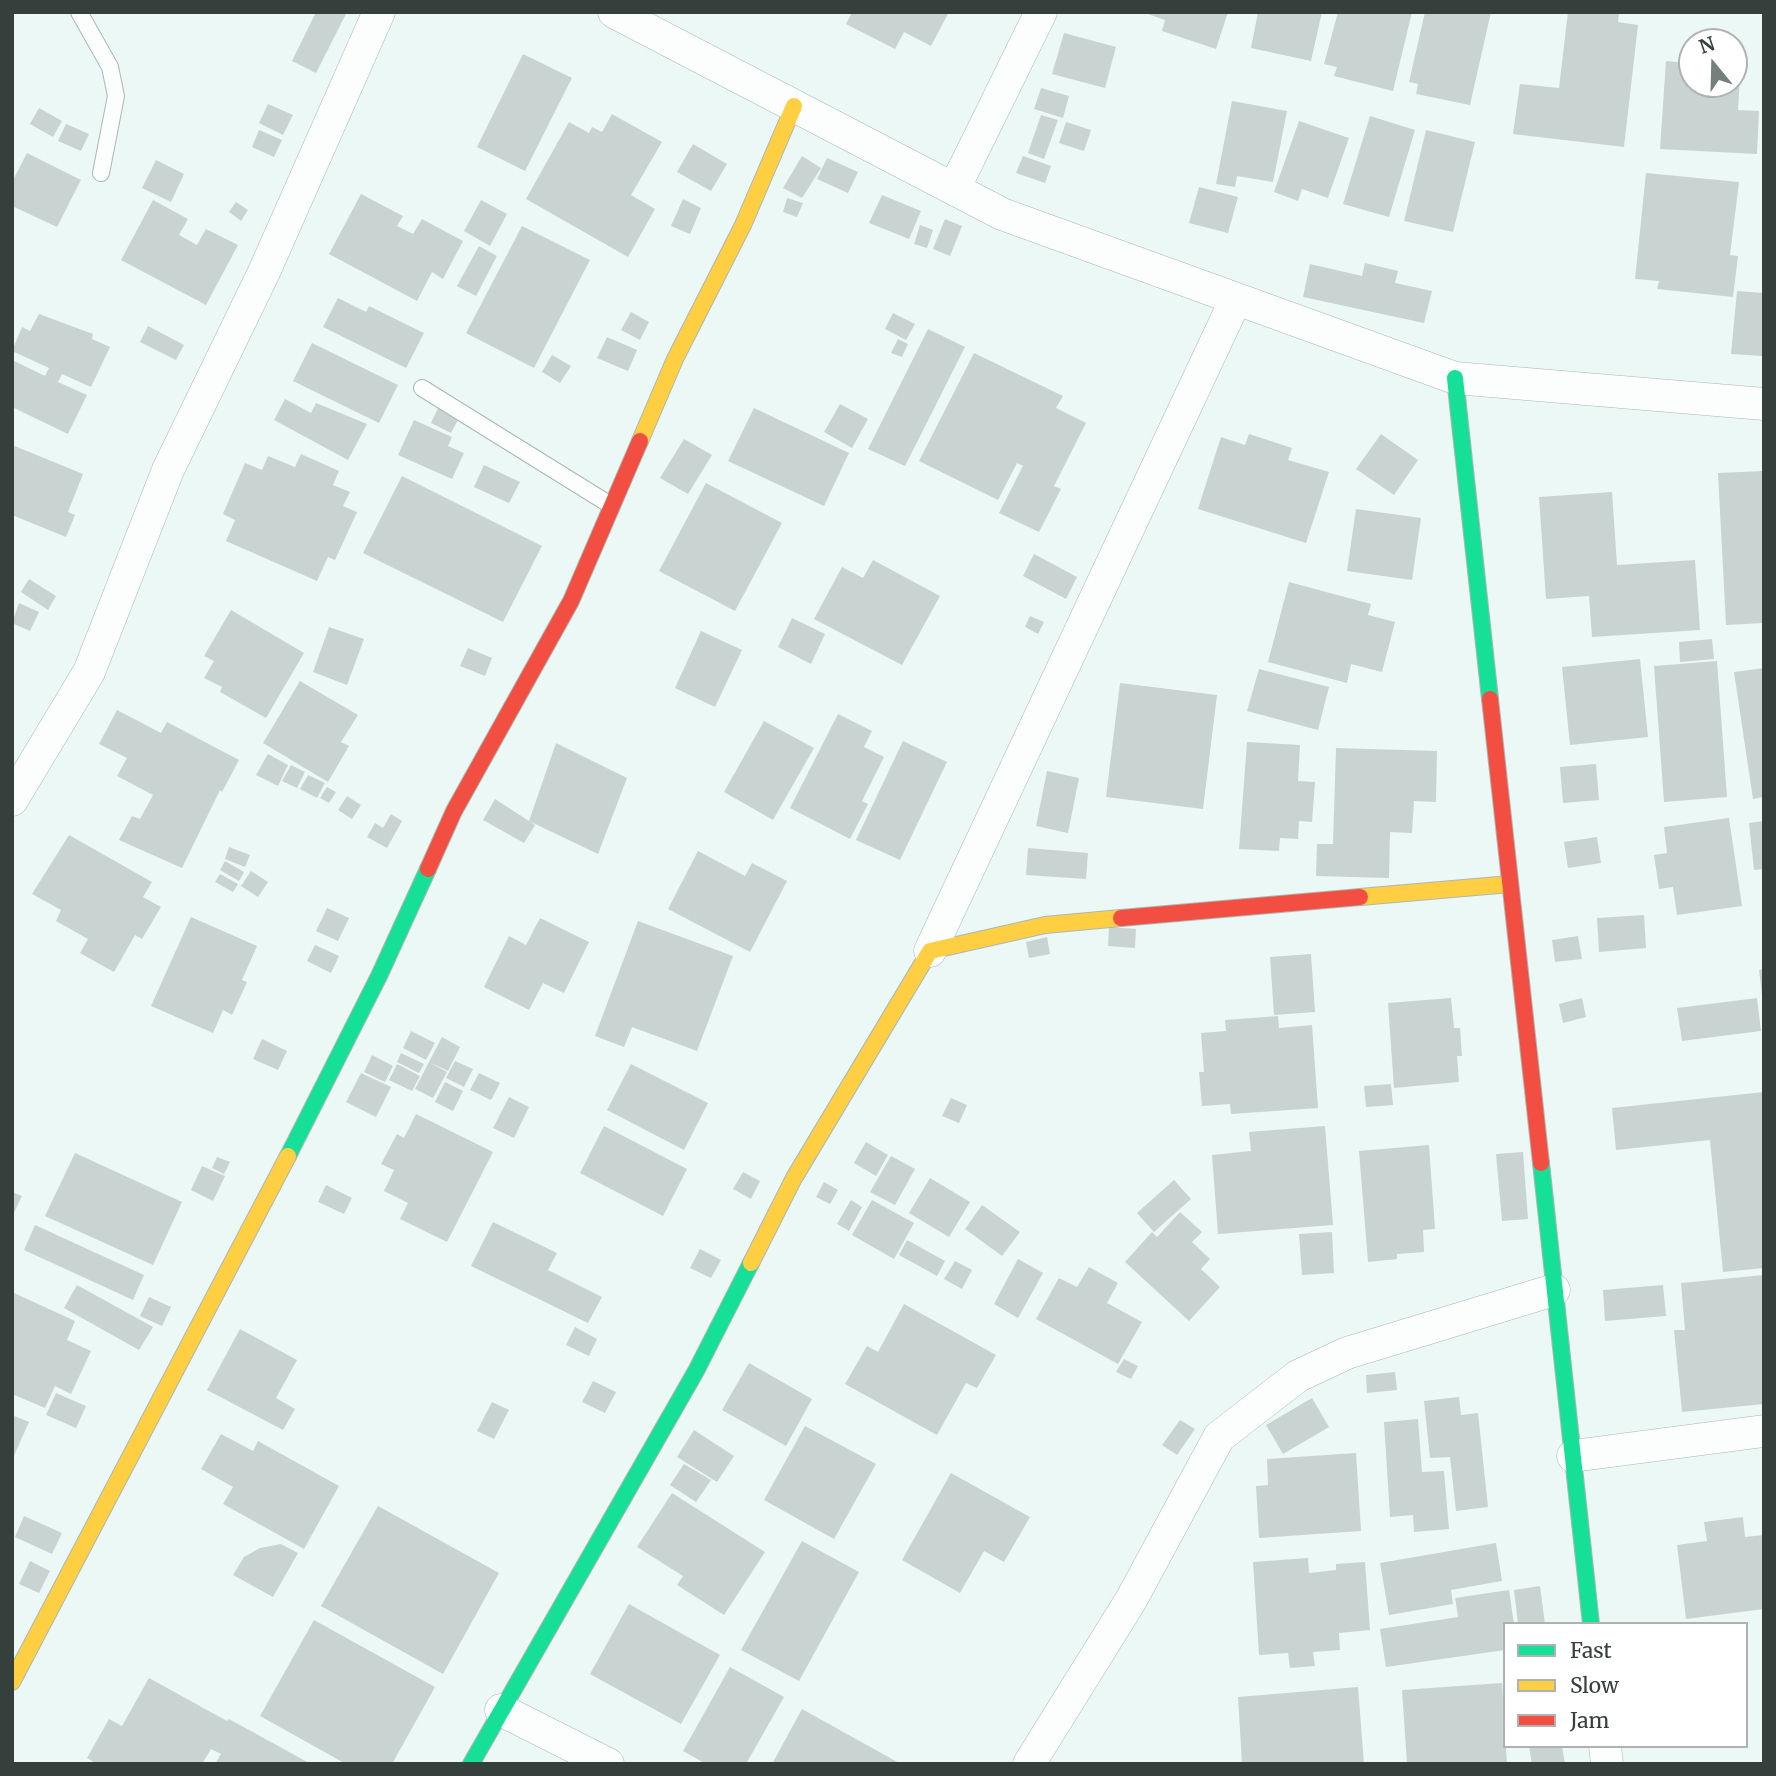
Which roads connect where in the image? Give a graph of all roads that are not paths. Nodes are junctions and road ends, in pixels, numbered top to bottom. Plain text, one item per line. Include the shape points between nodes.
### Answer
1 (79, 12) edge
2 (379, 12) edge
3 (614, 12) edge
4 (1041, 12) edge
5 (794, 106) junction
6 (101, 173) dead end
7 (954, 189) junction
8 (1236, 299) junction
9 (1455, 378) junction
10 (422, 388) dead end
11 (1764, 404) edge
12 (612, 506) junction
13 (12, 800) edge
14 (1510, 884) junction
15 (930, 951) junction
16 (1554, 1290) junction
17 (1764, 1432) edge
18 (1573, 1456) junction
19 (1591, 1622) edge
20 (12, 1682) edge
21 (500, 1710) junction
22 (471, 1764) edge
23 (607, 1764) edge
24 (1029, 1764) edge

1 - 6 lane via 110,68 116,96
2 - 13 street via 264,272 168,470 89,672
3 - 5 street
4 - 7 street
5 - 7 street
5 - 12 street via 743,225 675,359
7 - 8 street via 1002,214
8 - 9 street
8 - 15 street
9 - 11 street
9 - 14 street
10 - 12 lane
12 - 20 street via 571,601 454,811 379,976 291,1151
14 - 15 street via 1045,925
14 - 16 street
15 - 21 street via 794,1178 696,1371
16 - 18 street
16 - 24 street via 1347,1353 1298,1376 1219,1437 1131,1600
17 - 18 street
18 - 19 street
21 - 22 street
21 - 23 street

